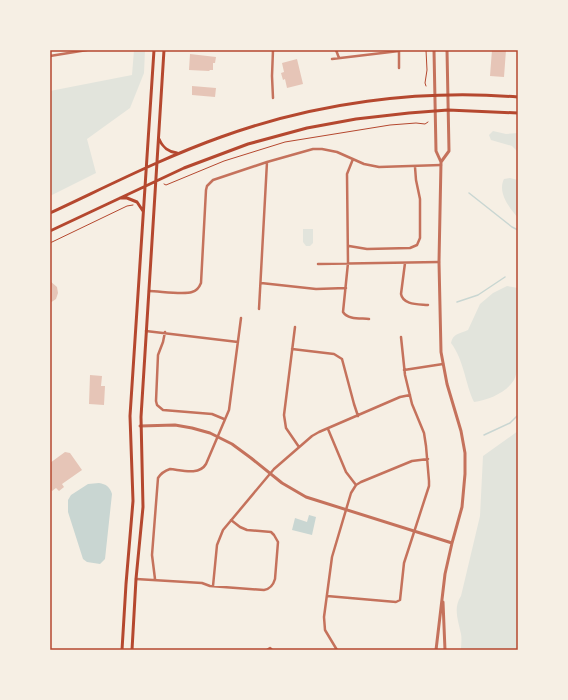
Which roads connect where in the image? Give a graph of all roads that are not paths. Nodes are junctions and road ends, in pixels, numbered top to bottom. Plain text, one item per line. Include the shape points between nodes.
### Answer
1 (87, 50) edge
2 (154, 50) edge
3 (164, 50) edge
4 (273, 50) edge
5 (336, 50) edge
6 (399, 50) edge
7 (434, 50) edge
8 (447, 50) edge
9 (50, 56) edge
10 (338, 58) junction
11 (332, 59) dead end
12 (399, 68) dead end
13 (436, 96) junction
14 (448, 96) junction
15 (518, 97) edge
16 (274, 98) dead end
17 (448, 110) junction
18 (435, 111) junction
19 (518, 113) edge
20 (158, 138) junction
21 (179, 154) junction
22 (353, 159) junction
23 (267, 162) junction
24 (157, 163) junction
25 (441, 164) junction
26 (415, 167) junction
27 (147, 168) junction
28 (156, 181) junction
29 (146, 185) junction
30 (118, 198) junction
31 (50, 213) edge
32 (143, 213) junction
33 (50, 231) edge
34 (349, 246) junction
35 (438, 262) junction
36 (348, 263) junction
37 (405, 263) junction
38 (318, 264) dead end
39 (261, 283) junction
40 (346, 288) junction
41 (148, 291) junction
42 (428, 305) dead end
43 (259, 309) dead end
44 (241, 318) dead end
45 (369, 319) dead end
46 (295, 327) dead end
47 (146, 331) junction
48 (165, 332) junction
49 (401, 337) dead end
50 (238, 342) junction
51 (292, 349) junction
52 (443, 364) junction
53 (404, 370) junction
54 (410, 395) junction
55 (358, 416) junction
56 (224, 419) junction
57 (140, 426) junction
58 (328, 429) junction
59 (217, 436) junction
60 (299, 447) junction
61 (428, 459) junction
62 (270, 473) junction
63 (356, 485) junction
64 (345, 510) junction
65 (231, 520) junction
66 (414, 531) junction
67 (452, 543) junction
68 (136, 579) junction
69 (156, 579) junction
70 (213, 586) junction
71 (443, 595) junction
72 (327, 596) junction
73 (122, 650) edge
74 (132, 650) edge
75 (267, 650) edge
76 (272, 650) edge
77 (337, 650) edge
78 (436, 650) edge
79 (445, 650) edge

1 - 9 street
2 - 27 main road
3 - 20 main road
4 - 16 street
5 - 10 street
6 - 10 street
6 - 12 street
7 - 13 street
8 - 14 street
10 - 11 street
13 - 14 main road
13 - 18 street
13 - 21 main road via 377,100 330,107 286,117 221,137
14 - 15 main road
14 - 17 street
17 - 18 main road
17 - 19 main road
17 - 25 street via 449,150
18 - 25 street via 436,151
18 - 28 main road via 376,116 275,136 222,153
20 - 21 main road via 165,148
20 - 24 main road
21 - 24 main road
22 - 23 street via 322,149
22 - 26 street via 371,166
22 - 34 street via 347,174
23 - 39 street
23 - 41 street via 213,180 207,186 200,283 196,290 189,293
24 - 27 main road
24 - 28 main road
25 - 26 street
25 - 35 street
26 - 34 street via 420,199 420,238 417,245 410,248 367,249
27 - 29 main road
27 - 31 main road
28 - 29 main road
28 - 41 main road
29 - 30 main road
29 - 32 main road
30 - 32 main road via 137,202
30 - 33 main road
32 - 73 main road via 130,416 133,501
34 - 36 street
35 - 37 street
35 - 52 street
36 - 37 street
36 - 38 street
36 - 40 street
37 - 42 street via 401,297 409,303
39 - 40 street via 310,289
39 - 43 street
40 - 45 street via 343,308 345,316
41 - 47 main road
44 - 50 street
46 - 51 street
47 - 48 street
47 - 57 main road
48 - 50 street
48 - 56 street via 158,354 157,405 163,410 212,414
49 - 53 street
50 - 56 street via 230,402
51 - 55 street via 334,354 342,359
51 - 60 street via 284,415 286,428
52 - 53 street
52 - 67 street via 465,453 466,474 462,507
53 - 54 street
54 - 55 street
54 - 61 street via 424,433
55 - 58 street
56 - 59 street
57 - 59 street via 183,426
57 - 68 main road via 143,507
58 - 60 street via 312,436
58 - 63 street via 346,472
59 - 62 street via 241,450
59 - 69 street via 206,464 200,470 170,469 158,478 152,555
60 - 62 street
61 - 63 street via 412,461
61 - 66 street via 429,486
62 - 64 street via 300,494
62 - 65 street
63 - 64 street
64 - 66 street
64 - 72 street via 332,557
65 - 70 street via 216,545
65 - 70 street via 244,528 268,531 274,535 278,542 274,583 269,589 264,590
66 - 67 street
66 - 72 street via 403,570 398,601
67 - 71 street
68 - 69 street
68 - 74 main road
69 - 70 street
71 - 78 street
71 - 79 street
72 - 77 street via 325,630
75 - 76 street

